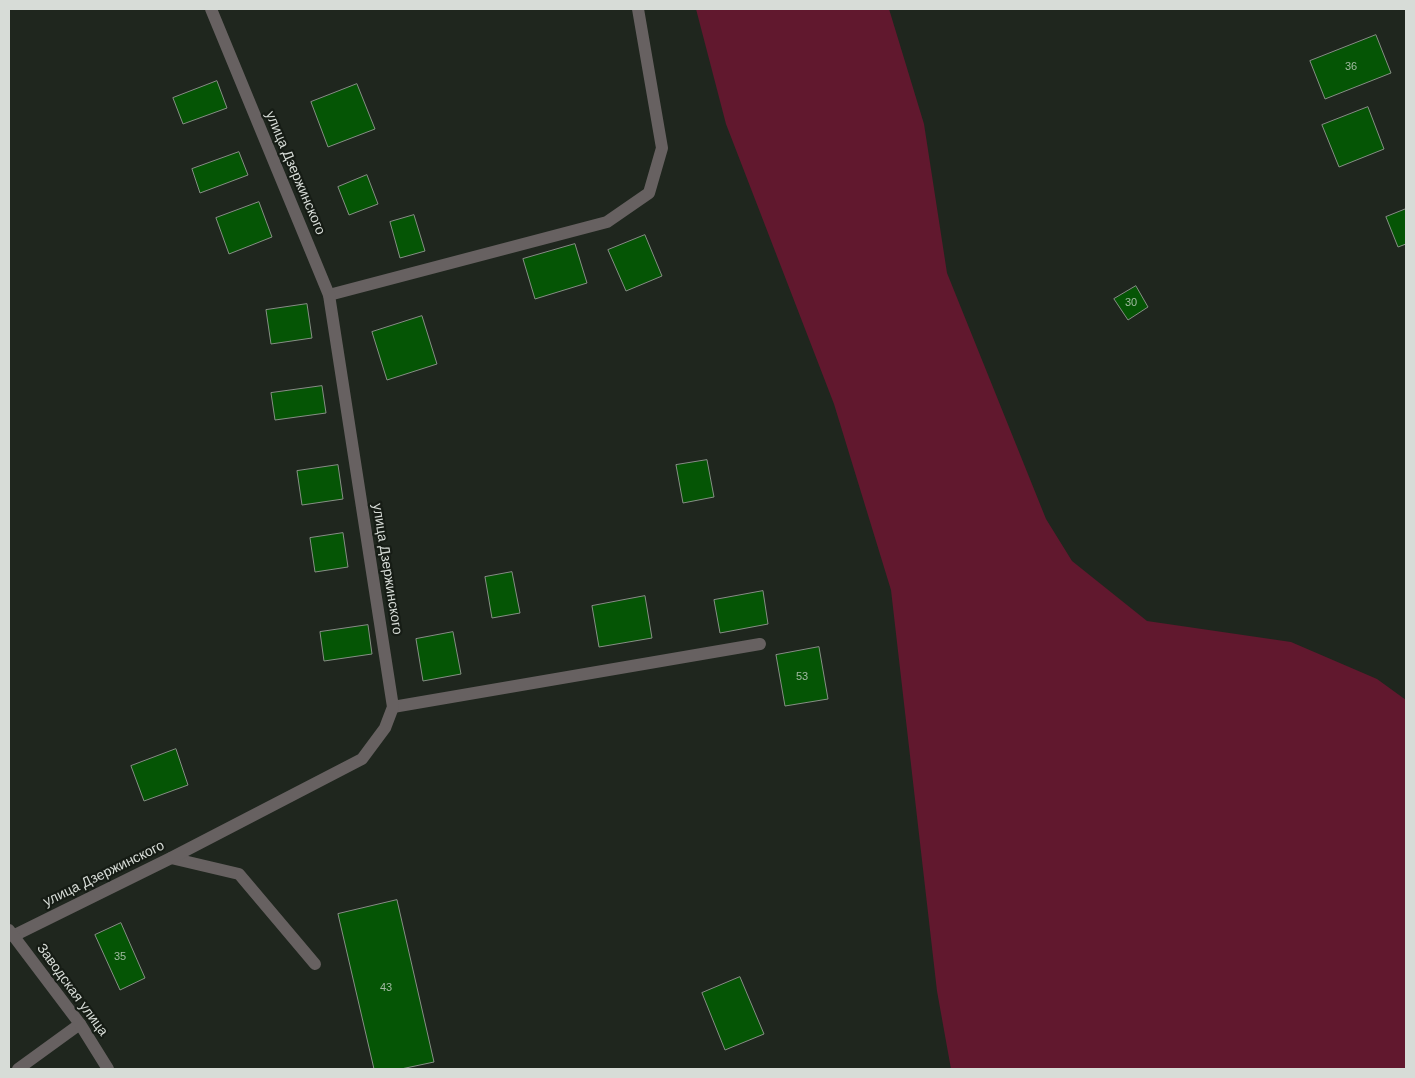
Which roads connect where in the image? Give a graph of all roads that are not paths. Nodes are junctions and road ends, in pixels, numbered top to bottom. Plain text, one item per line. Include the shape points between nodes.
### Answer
1 (211, 9) edge
2 (638, 9) edge
3 (329, 295) junction
4 (760, 644) dead end
5 (393, 707) junction
6 (171, 858) junction
7 (11, 933) edge
8 (315, 964) dead end
9 (80, 1024) junction
10 (18, 1069) edge
11 (108, 1069) edge

1 - 3 street, улица Дзержинского
2 - 3 street via 662,148 649,193 608,222
3 - 5 street, улица Дзержинского
4 - 5 street
5 - 6 street, улица Дзержинского via 385,728 362,759
6 - 7 street, улица Дзержинского
6 - 8 street via 239,874
7 - 9 street, Заводская улица
9 - 10 street
9 - 11 street, Заводская улица

